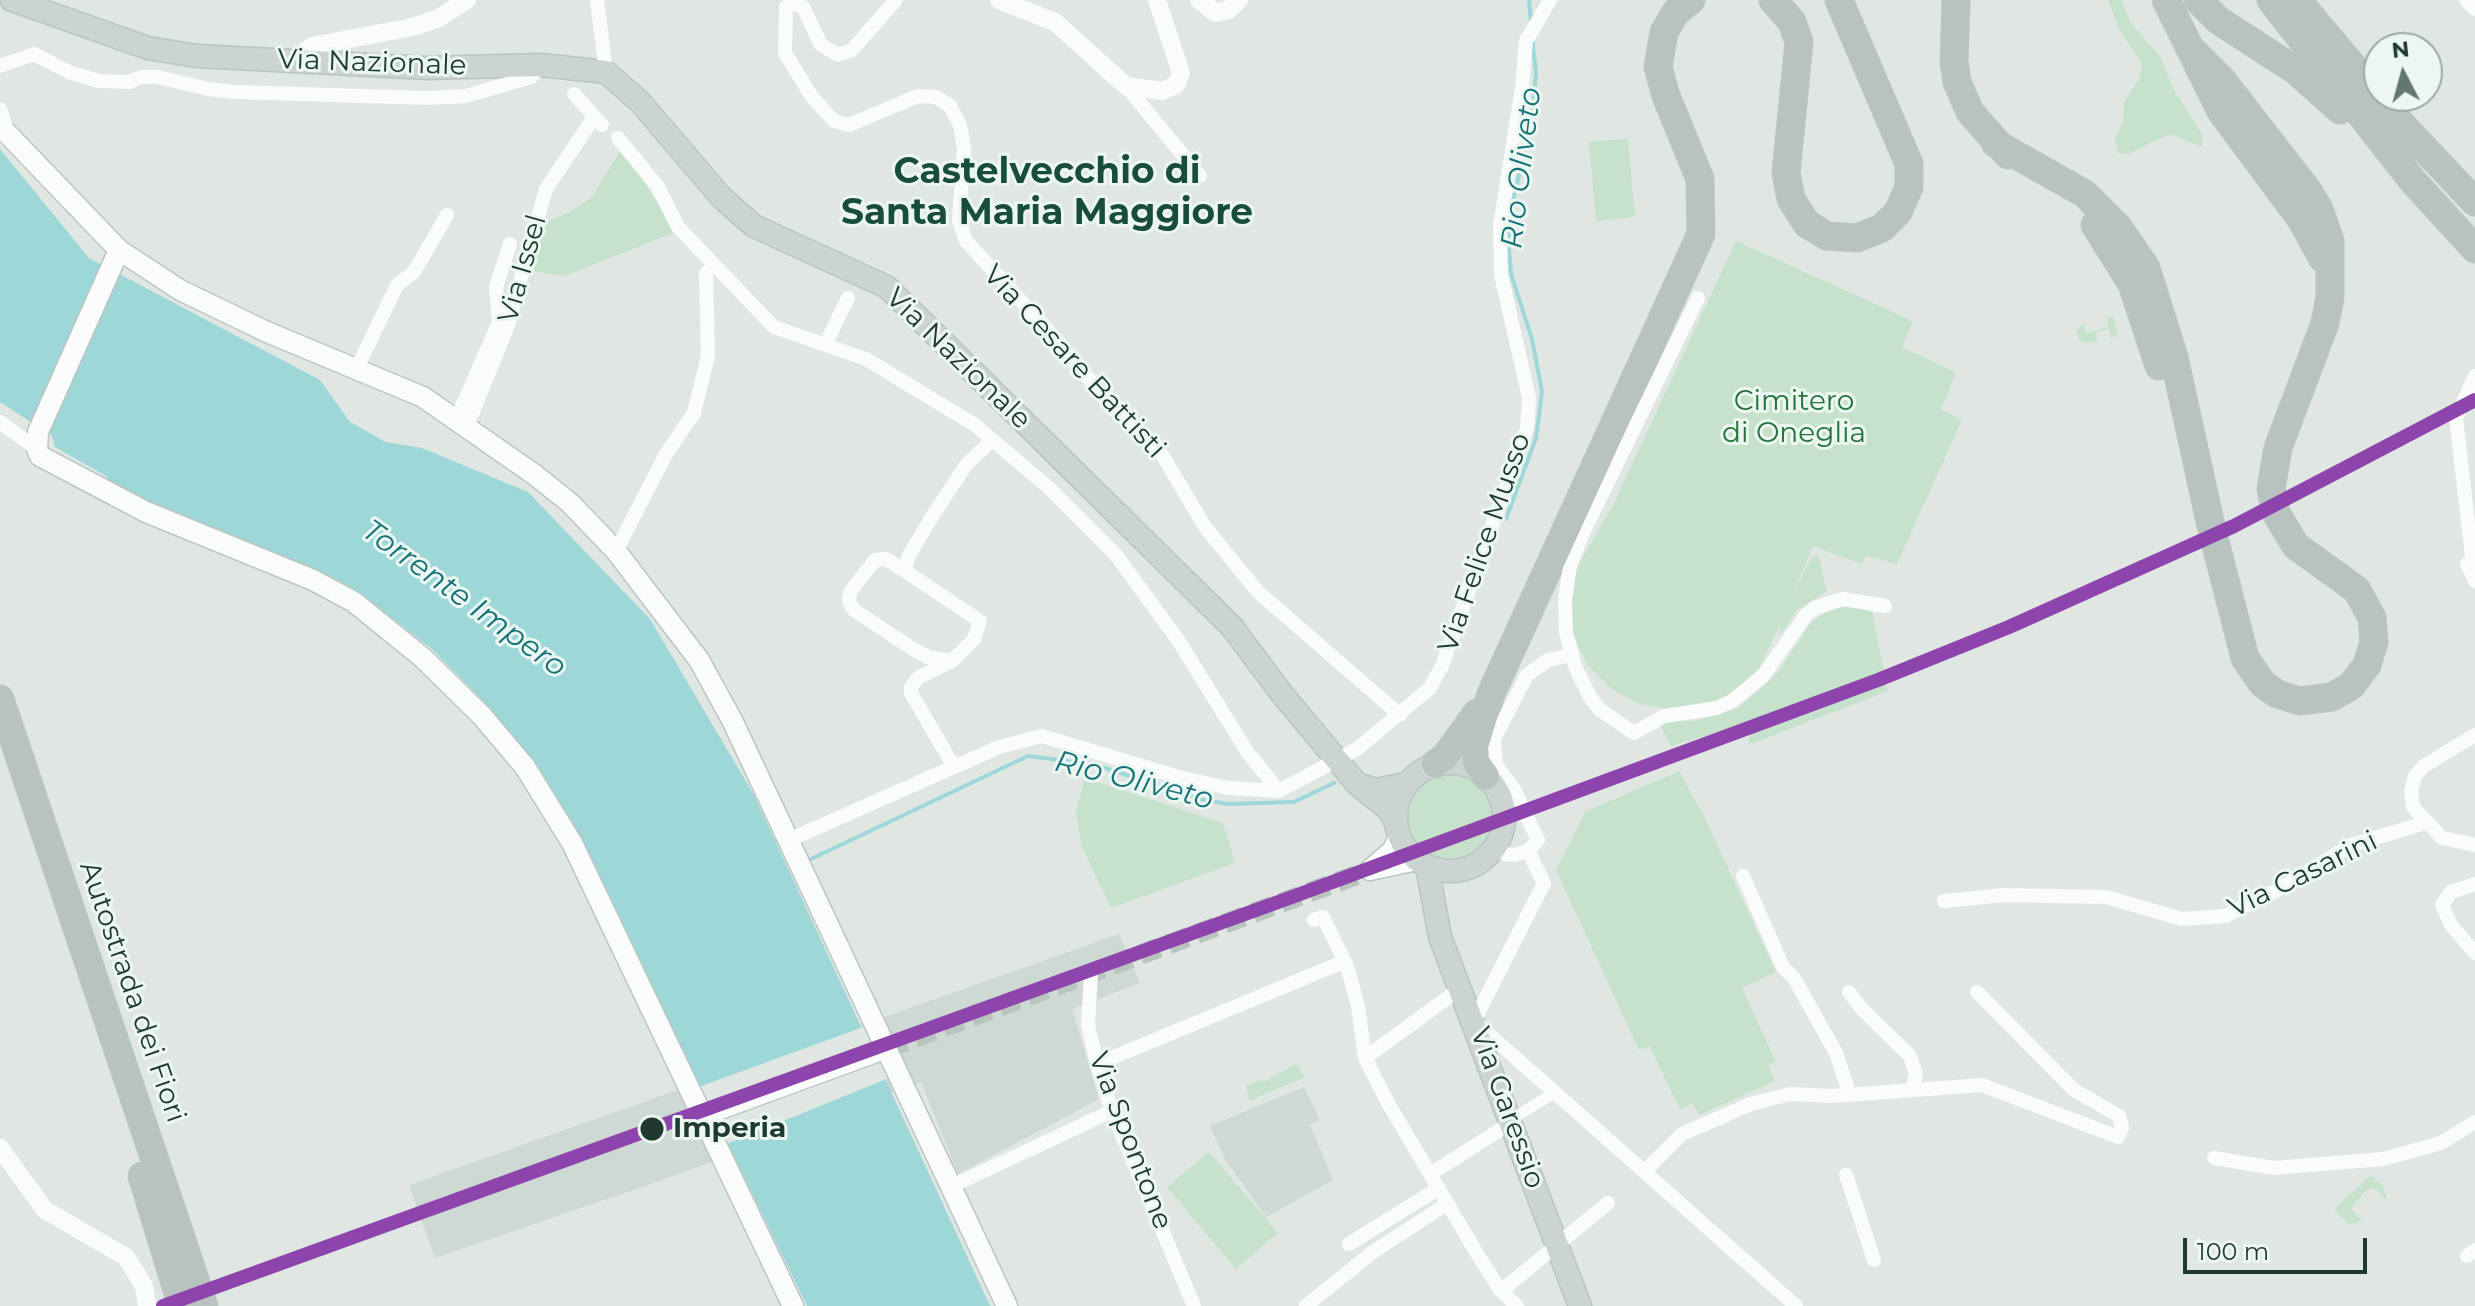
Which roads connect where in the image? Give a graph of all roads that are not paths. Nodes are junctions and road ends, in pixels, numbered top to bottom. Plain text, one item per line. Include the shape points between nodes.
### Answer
1 (12, 0) edge
2 (467, 0) edge
3 (597, 0) edge
4 (896, 0) edge
5 (999, 0) edge
6 (1157, 0) edge
7 (1199, 0) edge
8 (1239, 0) edge
9 (1550, 0) edge
10 (1691, 0) edge
11 (1773, 0) edge
12 (1839, 0) edge
13 (1956, 0) edge
14 (2166, 0) edge
15 (2198, 0) edge
16 (2271, 0) edge
17 (2297, 0) edge
18 (2310, 0) edge
19 (2466, 0) edge
20 (2475, 9) edge
21 (2347, 60) junction
22 (300, 63) junction
23 (541, 65) junction
24 (0, 66) edge
25 (606, 72) junction
26 (1126, 86) junction
27 (574, 94) dead end
28 (0, 109) edge
29 (4, 130) edge
30 (618, 138) dead end
31 (1200, 176) dead end
32 (2412, 180) junction
33 (2475, 202) edge
34 (447, 215) dead end
35 (510, 244) dead end
36 (2475, 249) edge
37 (116, 257) junction
38 (706, 273) dead end
39 (848, 298) dead end
40 (1698, 298) dead end
41 (826, 343) junction
42 (357, 368) junction
43 (2475, 376) edge
44 (0, 422) edge
45 (462, 422) junction
46 (992, 440) junction
47 (37, 441) junction
48 (616, 551) junction
49 (2473, 557) edge
50 (905, 571) junction
51 (2475, 581) edge
52 (1885, 606) dead end
53 (1571, 655) junction
54 (952, 661) junction
55 (1491, 694) junction
56 (0, 699) edge
57 (1400, 715) junction
58 (2475, 735) edge
59 (8, 752) edge
60 (1336, 761) junction
61 (1435, 764) junction
62 (954, 767) junction
63 (1486, 776) junction
64 (1357, 784) junction
65 (1406, 784) junction
66 (1279, 791) junction
67 (2425, 823) junction
68 (1397, 828) junction
69 (791, 839) junction
70 (1497, 844) junction
71 (2475, 845) edge
72 (1528, 851) junction
73 (1422, 863) junction
74 (1459, 871) junction
75 (1743, 876) dead end
76 (2475, 884) edge
77 (1944, 901) dead end
78 (1434, 910) junction
79 (1314, 920) dead end
80 (2475, 953) edge
81 (1343, 962) junction
82 (1091, 973) dead end
83 (1461, 988) junction
84 (1849, 992) dead end
85 (1977, 992) dead end
86 (1474, 1021) junction
87 (887, 1048) tunnel mouth
88 (1365, 1058) junction
89 (1097, 1064) junction
90 (1912, 1089) junction
91 (1556, 1092) junction
92 (1850, 1095) junction
93 (1112, 1111) junction
94 (701, 1116) junction
95 (1510, 1121) junction
96 (2475, 1122) edge
97 (0, 1148) edge
98 (2214, 1158) dead end
99 (1645, 1171) junction
100 (1430, 1174) junction
101 (1846, 1175) dead end
102 (952, 1186) junction
103 (1439, 1188) junction
104 (1448, 1203) junction
105 (1608, 1203) dead end
106 (1556, 1242) junction
107 (1349, 1244) dead end
108 (1874, 1260) dead end
109 (1501, 1291) junction
110 (147, 1306) edge
111 (182, 1306) edge
112 (204, 1306) edge
113 (793, 1306) edge
114 (1007, 1306) edge
115 (1194, 1306) edge
116 (1306, 1306) edge
117 (1517, 1306) edge
118 (1580, 1306) edge
119 (1796, 1306) edge

1 - 22 main road, Via Nazionale via 148,48
2 - 22 street via 413,27 312,46 300,55
3 - 25 street
4 - 57 street, Via Cesare Battisti via 852,50 838,55 821,45 803,7 789,4 783,15 787,57 812,97 843,125 918,96 936,97 950,106 964,148 959,221 963,237 1099,394 1157,446 1205,527 1276,609
5 - 26 street via 1055,22
6 - 26 street via 1180,69 1179,81 1162,91
7 - 8 street via 1216,13
9 - 57 street, Via Felice Musso via 1526,41 1500,225 1501,275 1529,398 1527,428 1442,666 1430,688
10 - 55 highway via 1664,32 1658,67 1700,179 1701,234
11 - 12 highway via 1792,22 1799,42 1786,173 1791,199 1807,224 1827,236 1857,238 1882,228 1898,212 1909,187 1909,164
13 - 14 highway via 1957,82 1970,112 1995,143 2085,194 2118,227 2146,268 2174,357 2245,658 2277,694 2311,701 2332,697 2351,686 2371,654 2374,630 2369,607 2357,590 2296,546 2276,513 2271,489 2276,456 2325,323 2330,281 2301,219 2221,111
15 - 32 highway via 2218,20 2319,89 2372,147
16 - 32 highway
17 - 21 highway
18 - 21 highway
19 - 20 street
21 - 33 highway
22 - 23 main road, Via Nazionale
23 - 24 street via 531,77 466,96 428,98 235,92 160,77 113,82 71,73 34,54
23 - 25 main road, Via Nazionale
25 - 60 main road, Via Nazionale via 754,226 887,287 1232,627
26 - 31 street
27 - 45 street, Via Issel via 597,122 546,189 507,328
28 - 29 street
29 - 37 main road
30 - 41 street via 658,187 678,227 761,315 790,335
32 - 36 highway
34 - 42 street via 414,272 397,285
35 - 45 street via 496,287 499,322
37 - 42 main road via 298,347
37 - 47 main road
38 - 48 street via 706,376 694,413 666,454
39 - 41 street
40 - 53 street via 1575,550 1565,600
41 - 46 street via 866,359
42 - 45 main road
43 - 49 street via 2456,418
44 - 47 street
45 - 48 main road via 570,503
46 - 50 street via 966,465 908,557
46 - 66 street via 1116,555
47 - 94 main road via 46,461 146,512 354,602 423,658 482,716 525,767 572,843
48 - 69 main road via 699,660
49 - 51 street via 2467,564
50 - 54 street via 979,618 974,639
50 - 54 street via 886,559 875,560 850,592 849,602 913,649
52 - 53 street via 1843,599 1815,608 1763,676 1732,701 1699,714 1664,716 1634,733 1599,709
53 - 72 street via 1548,660 1527,675 1494,739 1496,765 1538,840
54 - 62 street via 919,677 911,693
55 - 61 highway
55 - 63 highway via 1475,746 1476,762
56 - 59 highway, Autostrada dei Fiori
57 - 60 street, Via Felice Musso
58 - 67 street via 2415,776 2413,807
59 - 111 highway, Autostrada dei Fiori
59 - 112 highway, Autostrada dei Fiori
60 - 64 main road, Via Nazionale
60 - 66 street, Via Felice Musso
61 - 63 main road via 1453,762
61 - 65 main road
62 - 66 street via 1042,736 1182,778
62 - 69 street
63 - 70 main road via 1504,809
64 - 65 main road via 1388,790
64 - 68 main road, Via Nazionale via 1388,809
65 - 68 main road via 1397,801
67 - 71 street via 2442,838
67 - 77 street, Via Casarini via 2351,845 2225,916 2182,919 2106,897 2004,895
68 - 73 main road
68 - 73 main road via 1393,850 1370,870
69 - 102 main road
70 - 72 street via 1505,854
70 - 74 main road via 1474,866
72 - 86 street via 1544,883
73 - 74 main road
73 - 78 main road, Via Garessio
74 - 78 main road via 1439,892
75 - 92 street via 1783,967 1836,1053
76 - 80 street via 2451,892 2442,905
78 - 83 main road, Via Garessio
79 - 81 street via 1323,917
81 - 88 street via 1362,1024
81 - 89 street
82 - 89 street, Via Spontone via 1088,1025
83 - 86 main road, Via Garessio
83 - 88 street
84 - 90 street via 1912,1059
85 - 90 street via 2074,1090 2119,1116 2118,1137 1982,1085
86 - 91 street
86 - 95 main road, Via Garessio
87 - 94 main road
88 - 100 street
89 - 93 street, Via Spontone
90 - 92 street
91 - 95 street
91 - 99 street
92 - 99 street via 1790,1094 1751,1104 1682,1134
93 - 102 street
93 - 115 street, Via Spontone
94 - 113 main road
95 - 100 street
95 - 106 main road, Via Garessio
96 - 98 street via 2441,1143 2383,1159 2274,1168
97 - 110 street via 45,1210 126,1257 144,1286
99 - 119 street
100 - 103 street
101 - 108 street
102 - 114 main road
103 - 104 street
103 - 107 street
104 - 109 street
104 - 116 street via 1373,1252
105 - 106 street
106 - 109 street
106 - 118 main road, Via Garessio
109 - 117 street

